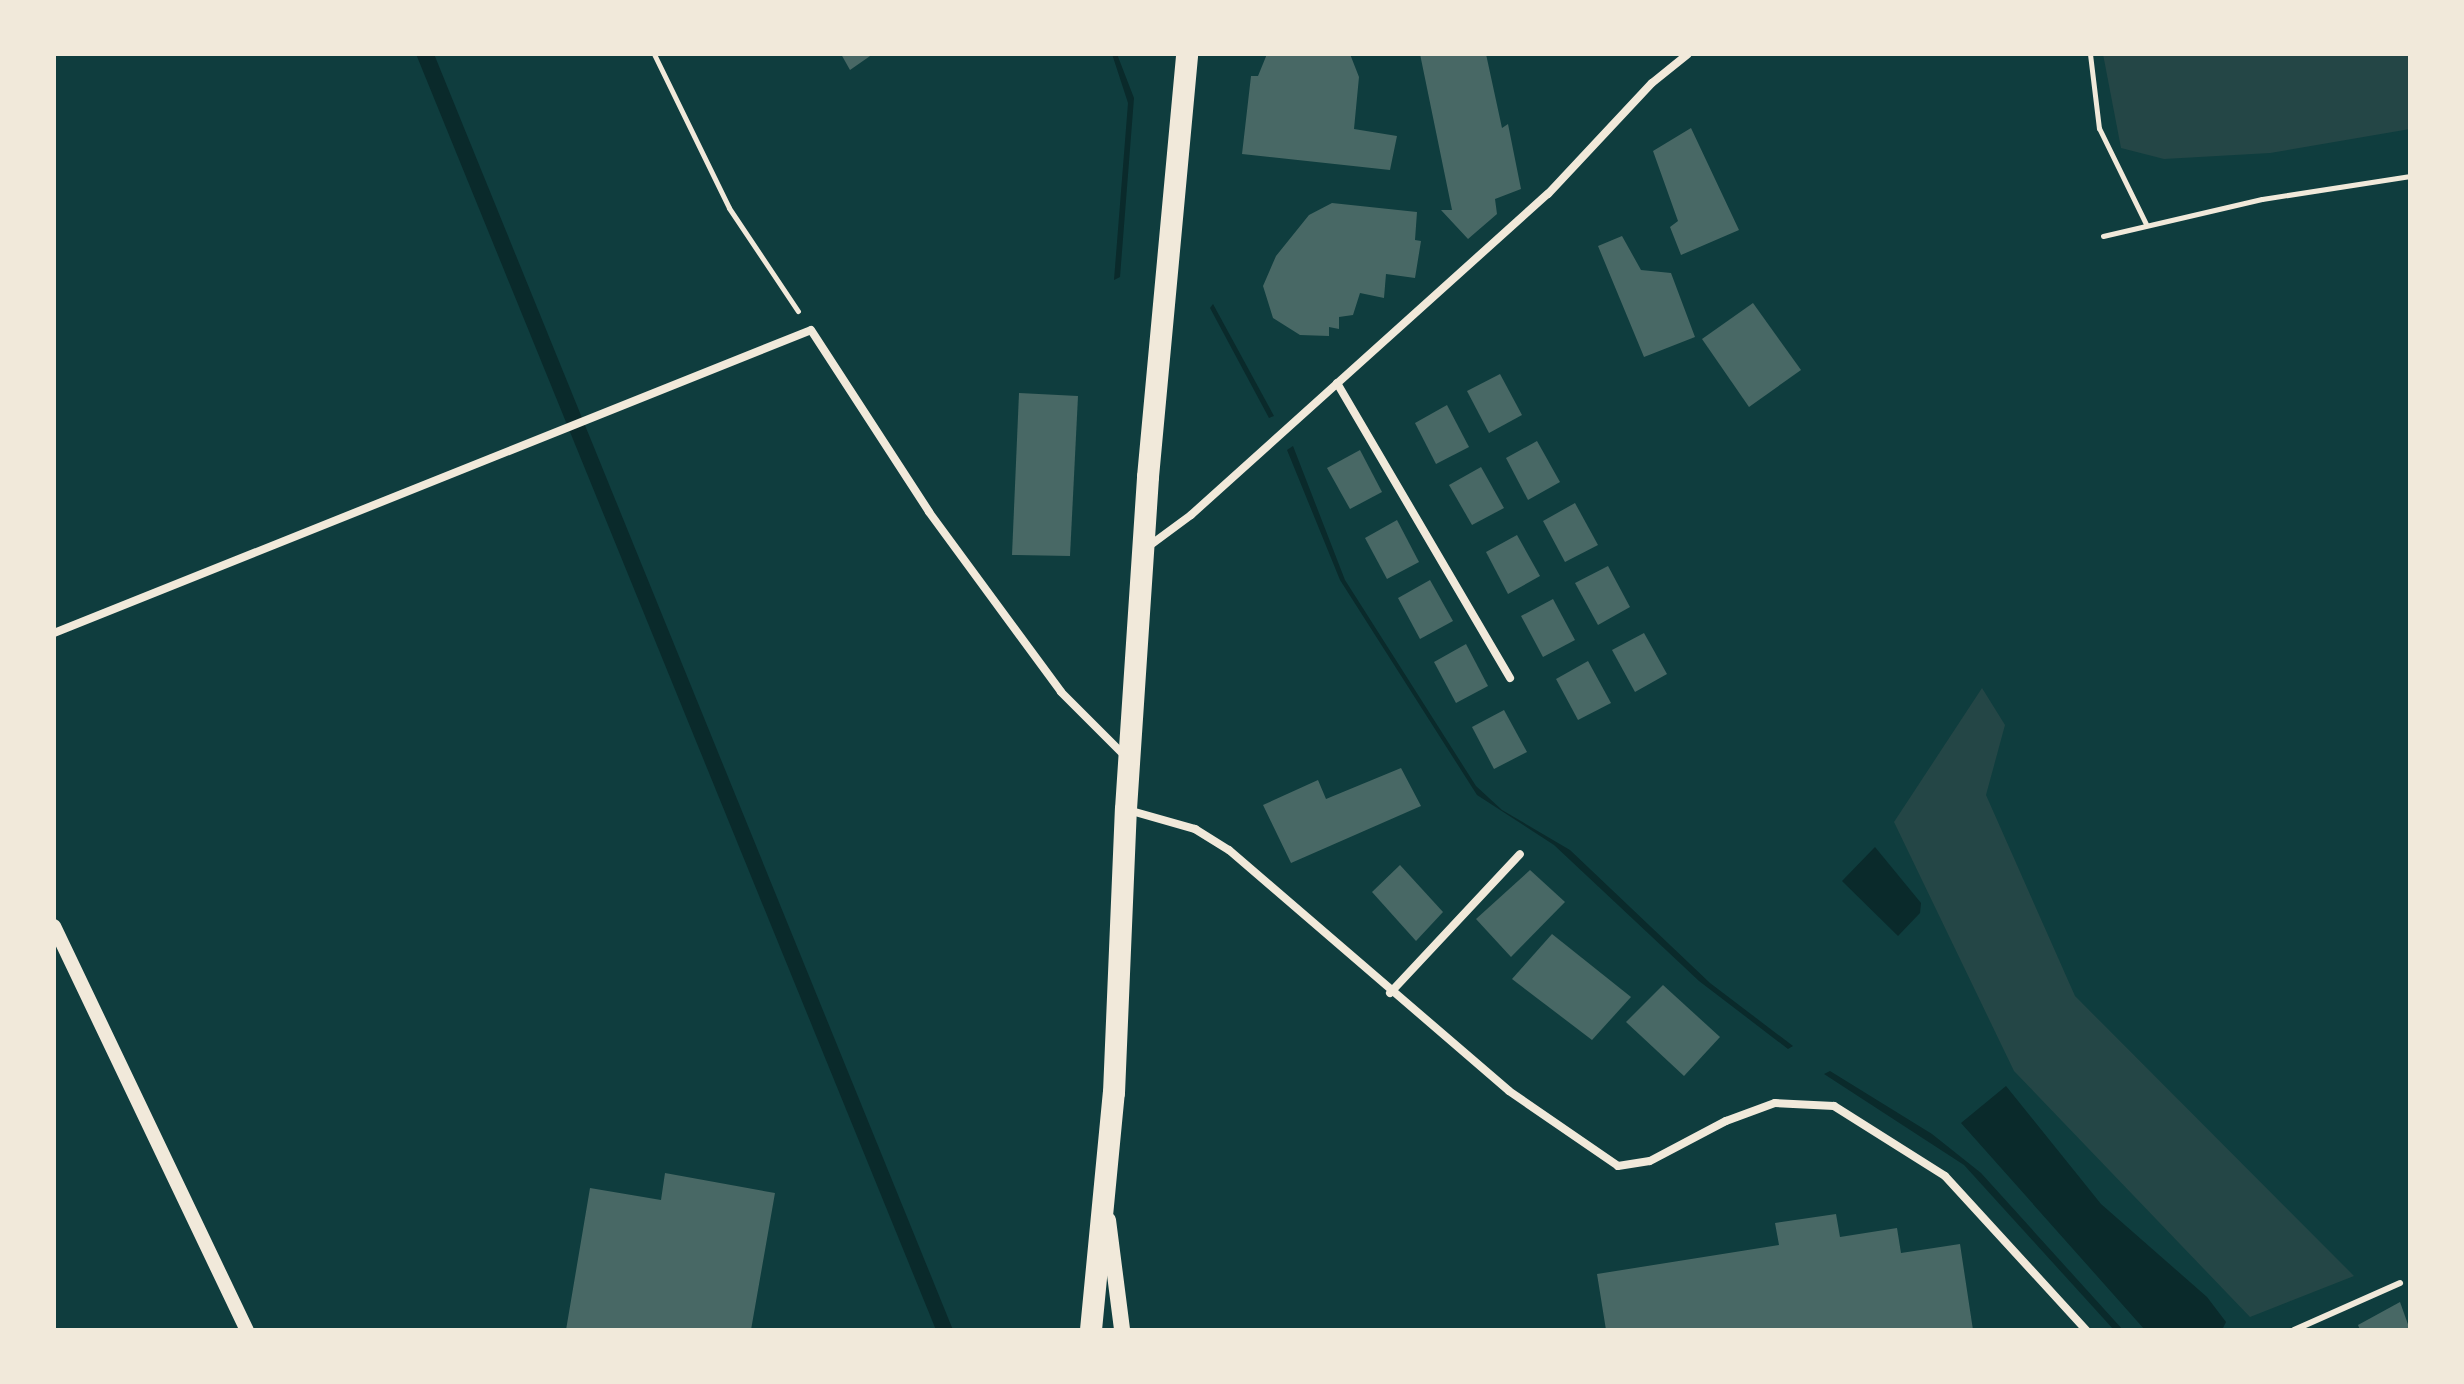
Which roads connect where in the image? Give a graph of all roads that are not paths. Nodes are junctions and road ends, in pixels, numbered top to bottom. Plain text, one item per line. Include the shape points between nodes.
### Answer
1 (1187, 54) edge
2 (1688, 54) edge
3 (1337, 383) junction
4 (1144, 549) junction
5 (54, 633) edge
6 (1510, 678) dead end
7 (1130, 761) junction
8 (1126, 809) junction
9 (1520, 854) dead end
10 (54, 926) edge
11 (1390, 993) junction
12 (1106, 1205) junction
13 (2400, 1283) dead end
14 (247, 1330) edge
15 (1091, 1330) edge
16 (1122, 1330) edge
17 (2086, 1330) edge
18 (2294, 1330) edge

1 - 4 highway
2 - 3 street via 1652,83 1548,194
3 - 4 street via 1191,515
3 - 6 street
4 - 7 highway
5 - 7 street via 811,330 929,512 1061,692
7 - 8 highway
8 - 11 street via 1195,829 1229,850
8 - 12 highway
9 - 11 street
10 - 14 street
11 - 17 street via 1509,1091 1618,1166 1650,1161 1726,1121 1775,1103 1834,1106 1945,1176
12 - 15 highway
12 - 16 main road
13 - 18 lane

